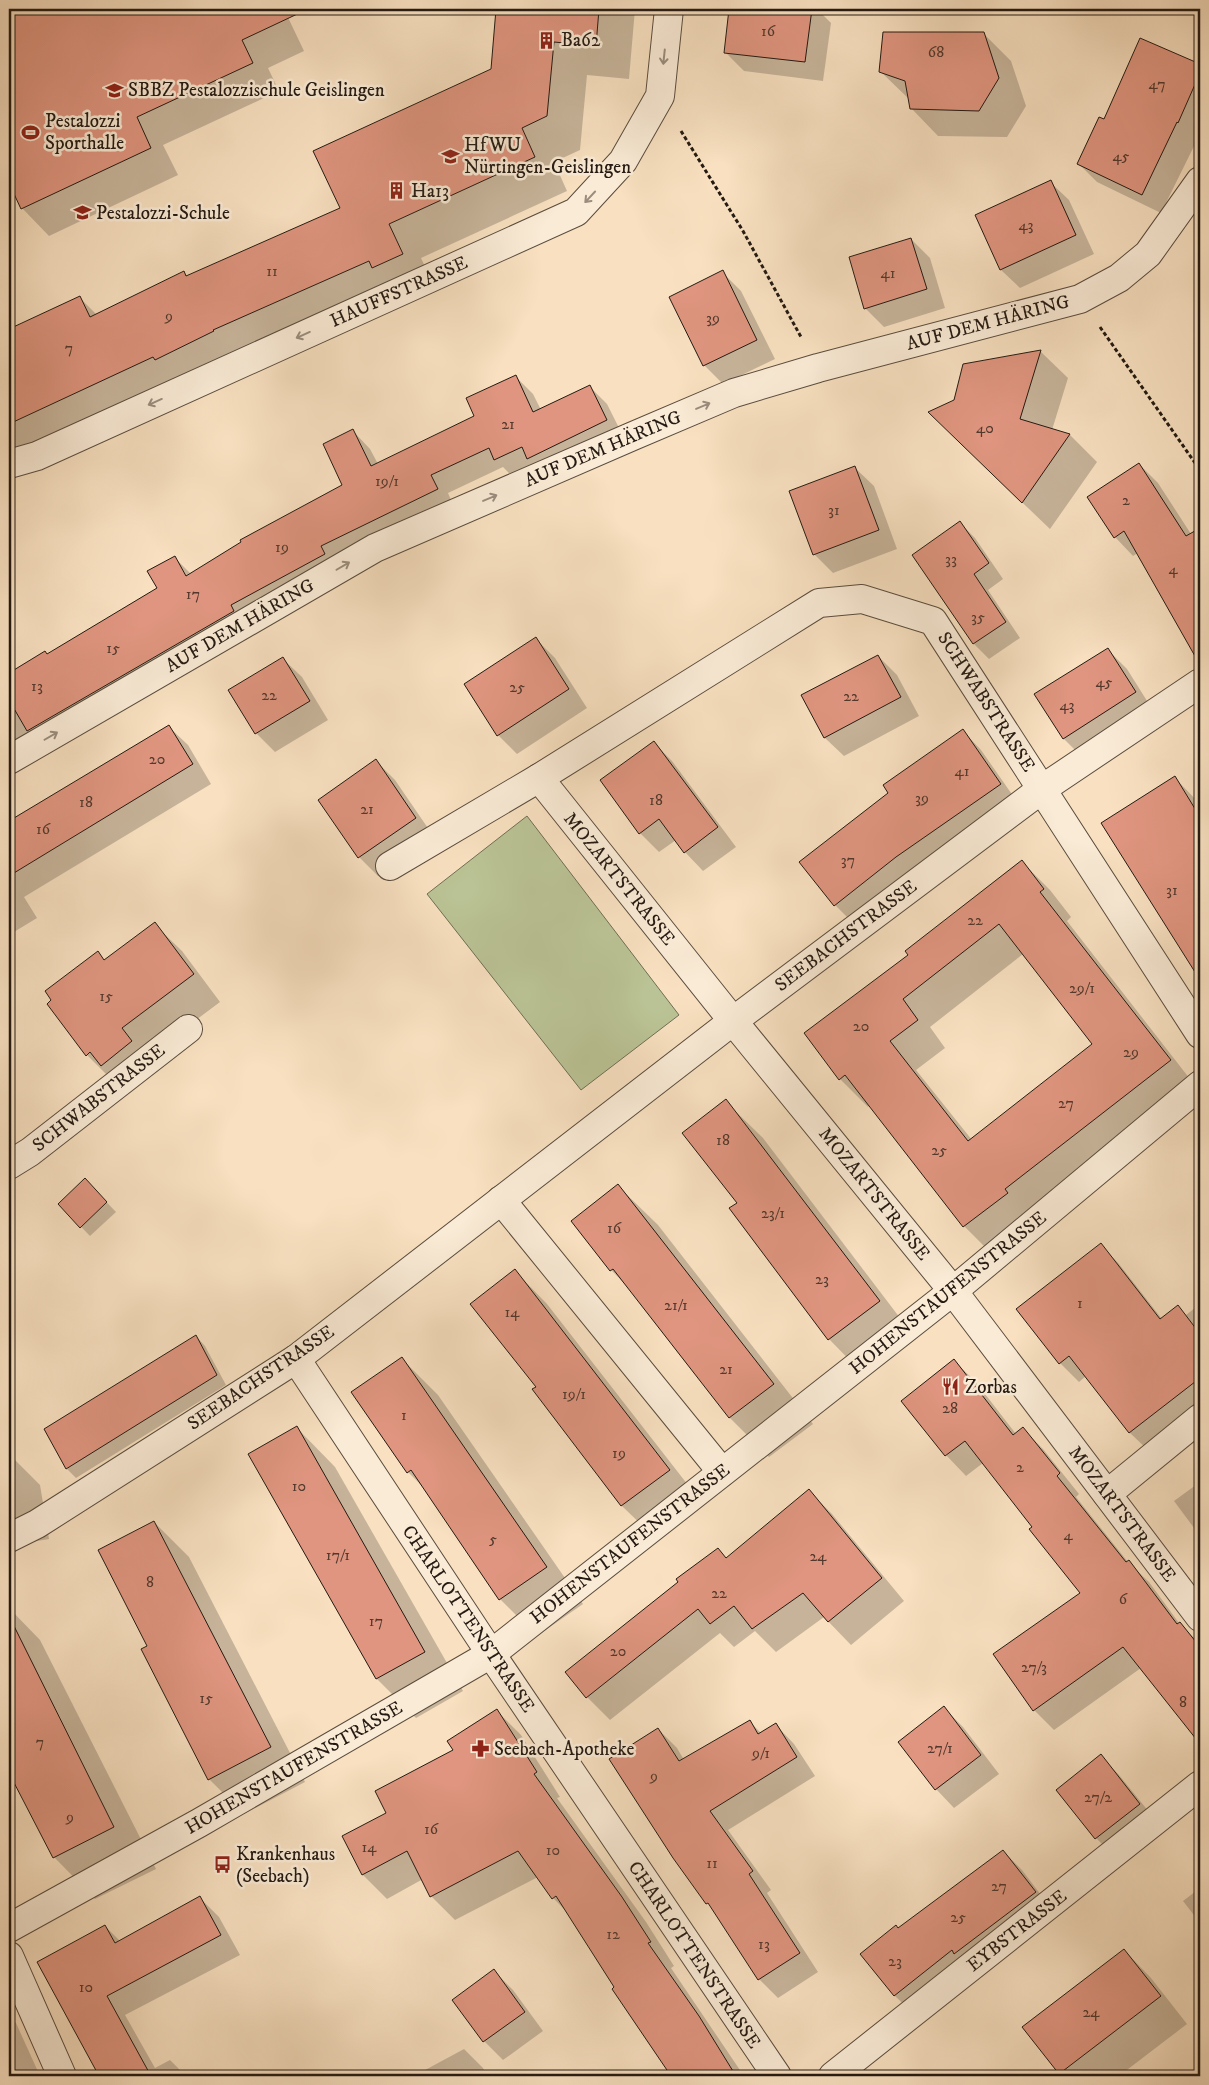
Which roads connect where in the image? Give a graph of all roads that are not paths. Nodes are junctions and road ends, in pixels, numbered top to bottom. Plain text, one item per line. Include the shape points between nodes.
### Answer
1 (669, 9) edge
2 (1200, 180) edge
3 (9, 464) edge
4 (1200, 683) edge
5 (9, 760) edge
6 (539, 778) junction
7 (1042, 789) junction
8 (390, 866) dead end
9 (733, 1021) junction
10 (188, 1029) dead end
11 (1200, 1034) edge
12 (1200, 1085) edge
13 (9, 1165) edge
14 (501, 1200) junction
15 (953, 1291) junction
16 (296, 1359) junction
17 (1200, 1418) edge
18 (722, 1472) junction
19 (1107, 1494) junction
20 (9, 1538) edge
21 (1200, 1617) edge
22 (491, 1654) junction
23 (1200, 1785) edge
24 (9, 1928) edge
25 (9, 1956) edge
26 (62, 2076) edge
27 (777, 2076) edge
28 (833, 2076) edge

1 -> 3 street, HAUFFSTRASSE via 660,96 623,161 576,212 46,452
5 -> 2 street, AUF DEM HÄRING via 375,548 734,392 1080,299 1119,278 1148,254
4 - 7 street, SEEBACHSTRASSE
6 - 7 street, SCHWABSTRASSE via 819,603 862,599 933,621
6 - 8 street, SCHWABSTRASSE
6 - 9 street, MOZARTSTRASSE
7 - 9 street, SEEBACHSTRASSE
7 - 11 street, SCHWABSTRASSE
9 - 14 street, SEEBACHSTRASSE
9 - 15 street, MOZARTSTRASSE
10 - 13 street, SCHWABSTRASSE
12 - 15 street, HOHENSTAUFENSTRASSE
14 - 16 street, SEEBACHSTRASSE
14 - 18 street
15 - 18 street, HOHENSTAUFENSTRASSE
15 - 19 street, MOZARTSTRASSE
16 - 20 street, SEEBACHSTRASSE via 37,1524
16 - 22 street, CHARLOTTENSTRASSE
17 - 19 street
18 - 22 street, HOHENSTAUFENSTRASSE
19 - 21 street, MOZARTSTRASSE
22 - 24 street, HOHENSTAUFENSTRASSE via 208,1818
22 - 27 street, CHARLOTTENSTRASSE
23 - 28 street, EYBSTRASSE
25 - 26 street

